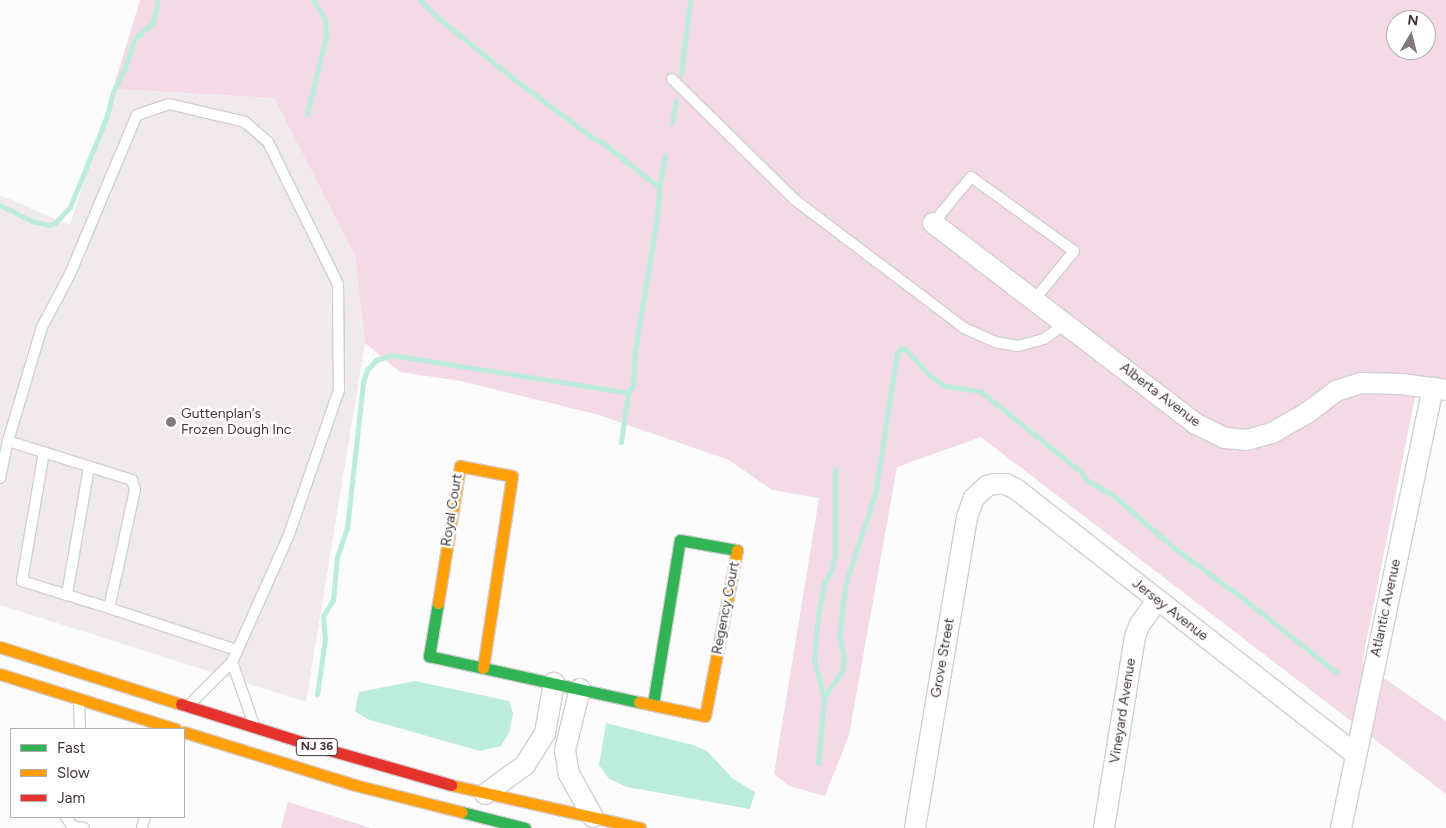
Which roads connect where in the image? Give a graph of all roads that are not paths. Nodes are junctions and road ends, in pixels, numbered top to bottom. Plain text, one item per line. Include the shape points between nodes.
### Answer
1 (672, 79) dead end
2 (933, 223) joint
3 (1035, 299) junction
4 (1066, 323) junction
5 (1440, 389) edge
6 (8, 441) junction
7 (44, 452) junction
8 (89, 466) junction
9 (0, 478) edge
10 (981, 491) joint
11 (67, 595) junction
12 (1157, 601) junction
13 (109, 608) junction
14 (0, 647) edge
15 (237, 650) junction
16 (232, 662) junction
17 (483, 668) junction
18 (0, 674) edge
19 (554, 683) junction
20 (580, 689) junction
21 (79, 698) junction
22 (653, 704) junction
23 (188, 706) junction
24 (159, 727) edge
25 (80, 728) edge
26 (255, 728) junction
27 (185, 732) edge
28 (1355, 754) junction
29 (485, 794) junction
30 (594, 817) junction
31 (67, 818) edge
32 (84, 828) edge
33 (525, 828) edge
34 (640, 828) edge
35 (915, 828) edge
36 (1104, 828) edge
37 (1341, 828) edge

1 - 4 lane via 795,200 964,328 995,342 1018,346 1044,339
2 - 3 street, Alberta Avenue
2 - 3 lane via 971,177 1074,252
3 - 4 street, Alberta Avenue
4 - 5 street, Alberta Avenue via 1196,424 1226,438 1247,440 1272,433 1336,391 1361,383
5 - 28 street, Atlantic Avenue
6 - 7 lane
6 - 9 lane
6 - 15 lane via 42,328 70,274 137,115 169,104 245,122 268,142 338,284 339,390 288,537
7 - 8 lane
7 - 11 lane via 22,581
8 - 11 lane
8 - 13 lane via 132,480 135,490
10 - 12 street, Jersey Avenue via 995,484 1006,484 1016,489
10 - 35 street, Grove Street via 970,505 967,517
11 - 13 lane
12 - 28 street, Jersey Avenue
12 - 36 street, Vineyard Avenue via 1140,624 1136,636
13 - 15 lane
14 - 23 main road, NJ 36
15 - 16 lane
16 - 23 lane
16 - 26 lane
17 - 17 main road, Royal Court via 429,656 460,466 512,476
17 - 19 main road, Royal Court
18 - 21 main road
19 - 20 main road, Regency Court
19 - 29 street via 544,733 525,765
20 - 22 main road, Regency Court
20 - 30 street via 565,750 570,774
21 - 24 main road
21 - 25 lane
22 - 22 main road, Regency Court via 705,716 737,549 680,540
23 - 26 main road, NJ 36
26 - 29 main road, NJ 36
27 - 33 main road, NJ 36 via 355,784
28 - 37 street, Atlantic Avenue
29 - 30 main road, NJ 36
30 - 34 main road, NJ 36
31 - 32 lane via 72,826

